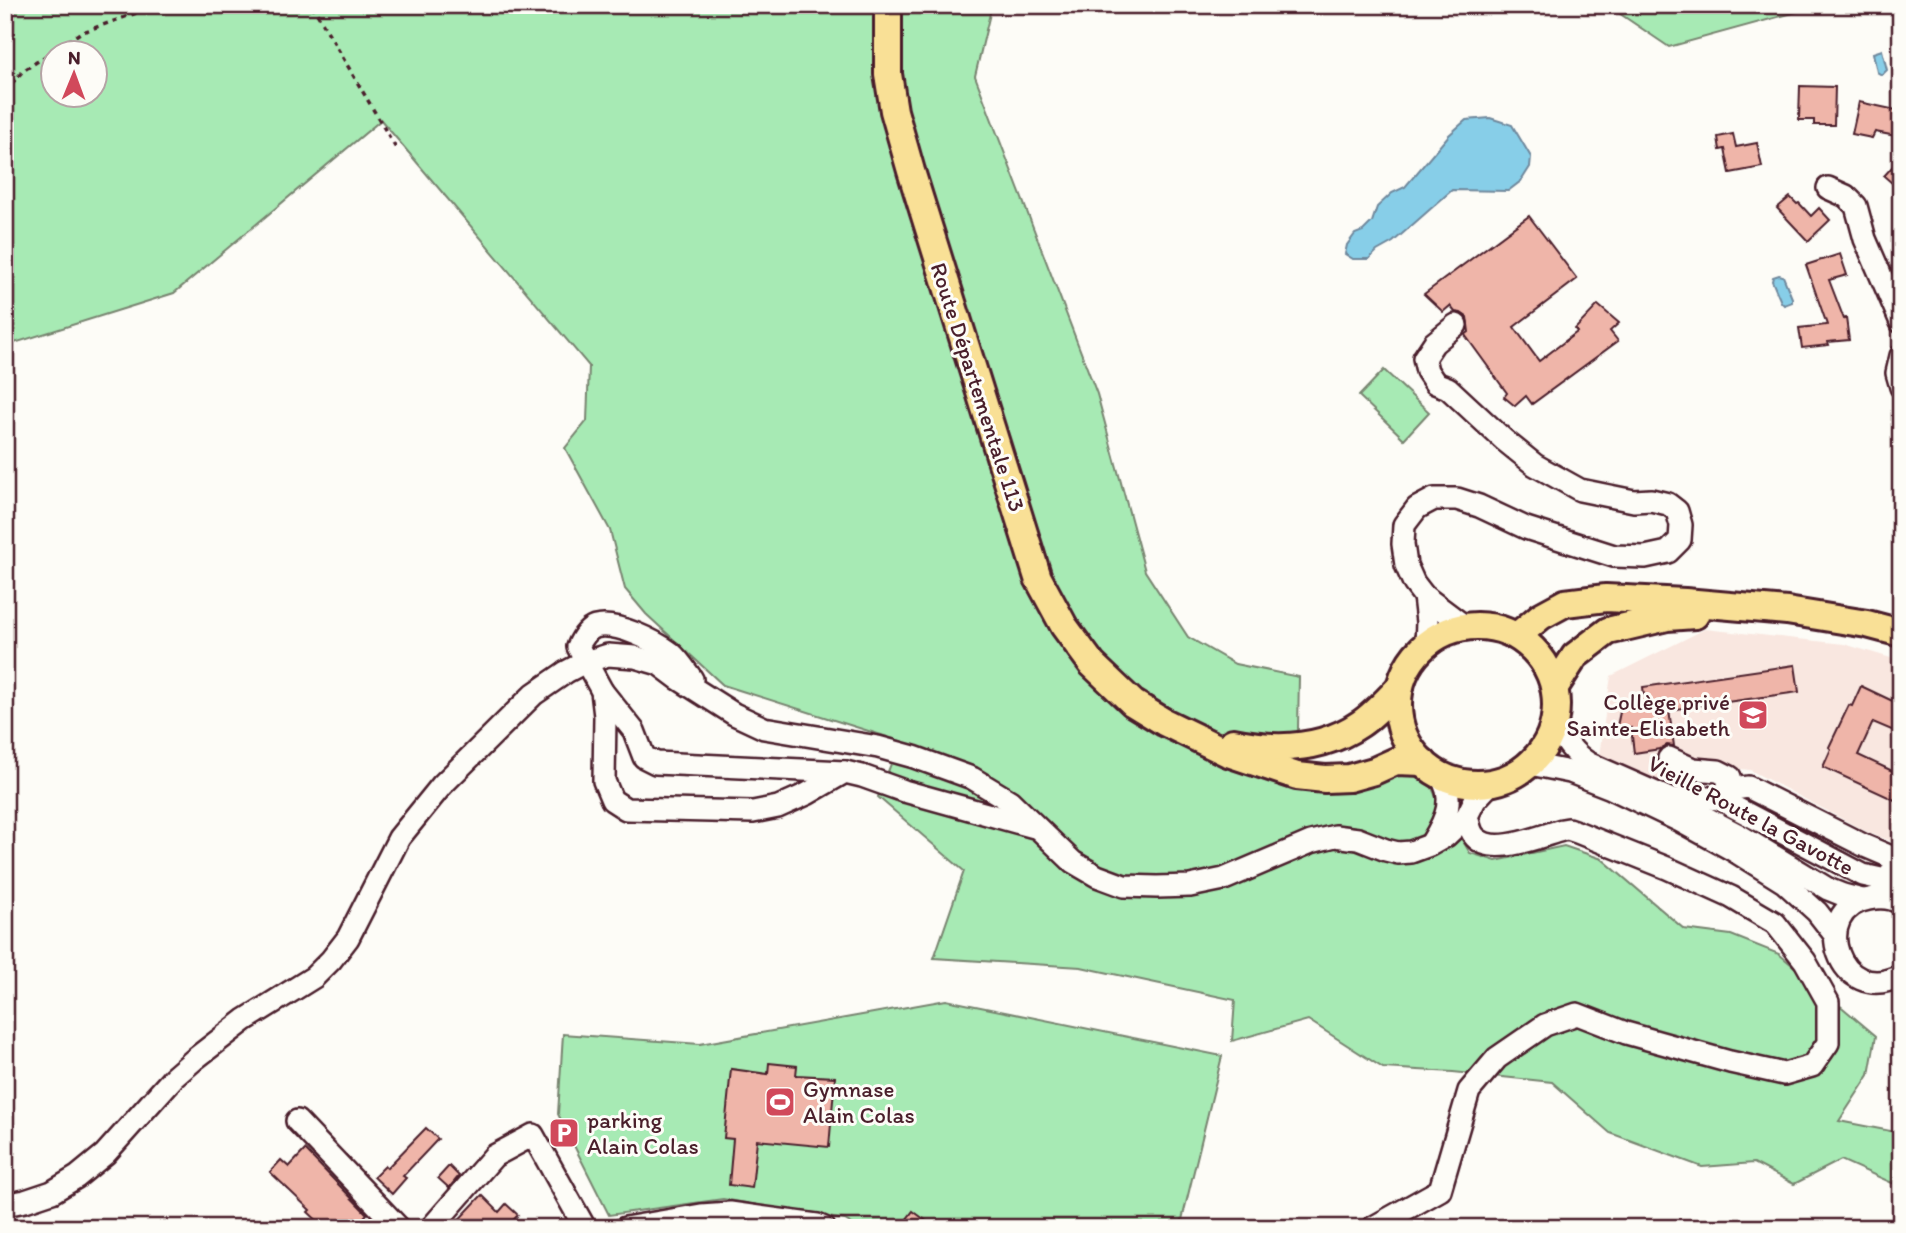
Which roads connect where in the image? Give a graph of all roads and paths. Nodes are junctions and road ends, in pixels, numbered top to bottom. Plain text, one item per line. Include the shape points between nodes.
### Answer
1 (159, 5) edge
2 (312, 5) edge
3 (888, 5) edge
4 (5, 91) edge
5 (397, 150) dead end
6 (1828, 188) dead end
7 (1901, 322) edge
8 (1456, 325) dead end
9 (1901, 356) edge
10 (1901, 387) edge
11 (1424, 596) junction
12 (1753, 609) junction
13 (1464, 626) junction
14 (1901, 633) edge
15 (1517, 636) junction
16 (1426, 645) junction
17 (585, 662) junction
18 (1400, 687) junction
19 (1555, 687) junction
20 (602, 691) junction
21 (709, 699) junction
22 (1164, 722) junction
23 (1555, 722) junction
24 (1669, 758) dead end
25 (1530, 764) junction
26 (1431, 767) junction
27 (845, 772) junction
28 (1492, 782) junction
29 (1723, 794) junction
30 (1674, 801) junction
31 (1467, 816) junction
32 (1038, 828) junction
33 (1430, 845) junction
34 (1899, 861) edge
35 (1883, 890) edge
36 (1901, 904) edge
37 (1835, 935) junction
38 (1897, 980) edge
39 (297, 1121) dead end
40 (5, 1205) edge
41 (399, 1228) edge
42 (431, 1228) edge
43 (585, 1228) edge
44 (625, 1228) edge
45 (824, 1228) edge
46 (1372, 1228) edge

1 - 4 path via 80,33 23,71
2 - 5 path
3 - 22 main road, Route Départementale 113 via 888,74 894,111 1038,578 1063,626 1091,664 1133,703
6 - 7 street via 1856,205 1865,239
8 - 11 street via 1424,358 1435,383 1448,388 1535,465 1580,490 1668,504 1677,511 1680,540 1668,552 1645,558 1614,556 1526,528 1457,499 1434,499 1418,508 1404,525 1406,565
9 - 10 street via 1897,373
11 - 13 street
11 - 16 street
12 - 14 main road via 1830,617
12 - 15 main road via 1606,598 1565,603
12 - 19 main road via 1667,617 1608,631 1575,656
13 - 15 main road via 1492,626
13 - 16 main road
15 - 19 main road via 1542,657
16 - 18 main road via 1409,664
17 - 20 street
17 - 21 street via 607,655 659,664
17 - 21 street via 578,647 594,627 634,632 672,654
17 - 40 street via 534,694 442,785 399,838 348,938 314,977 245,1020 196,1058 106,1154 77,1177 52,1192
18 - 22 main road, Route Départementale 113 via 1359,725 1309,746 1247,745
18 - 26 main road via 1402,727 1410,746
19 - 23 main road
20 - 27 street via 634,731 644,757 656,763
20 - 27 street via 604,781 612,800 626,809 753,812 778,807
21 - 32 street via 764,727 878,747 972,778 1010,801
22 - 26 main road, Route Départementale 113 via 1228,752 1297,776 1349,778 1395,761
23 - 25 main road via 1546,745
23 - 30 street, Vieille Route la Gavotte via 1575,754
24 - 29 street via 1730,777
25 - 28 main road
25 - 37 street, Vieille Route la Gavotte via 1570,772 1611,788 1733,850 1784,882
26 - 28 main road via 1456,780
26 - 33 street via 1446,784 1448,804
27 - 32 street
28 - 31 street
29 - 30 street
29 - 34 street via 1748,787
29 - 35 street
30 - 35 street, Vieille Route la Gavotte via 1828,889 1843,895
31 - 33 street
31 - 46 street via 1477,840 1489,845 1511,845 1568,829 1577,832 1731,897 1775,923 1805,961 1828,1002 1828,1043 1812,1066 1784,1074 1626,1034 1577,1014 1545,1025 1497,1058 1469,1091 1440,1190
32 - 33 street via 1073,862 1124,886 1190,886 1224,879 1323,838 1348,836 1398,853
34 - 35 street
35 - 36 street
35 - 37 street via 1849,908
37 - 38 street via 1844,967 1874,982
39 - 41 street
42 - 43 street via 494,1156 533,1135
44 - 45 street via 730,1213

